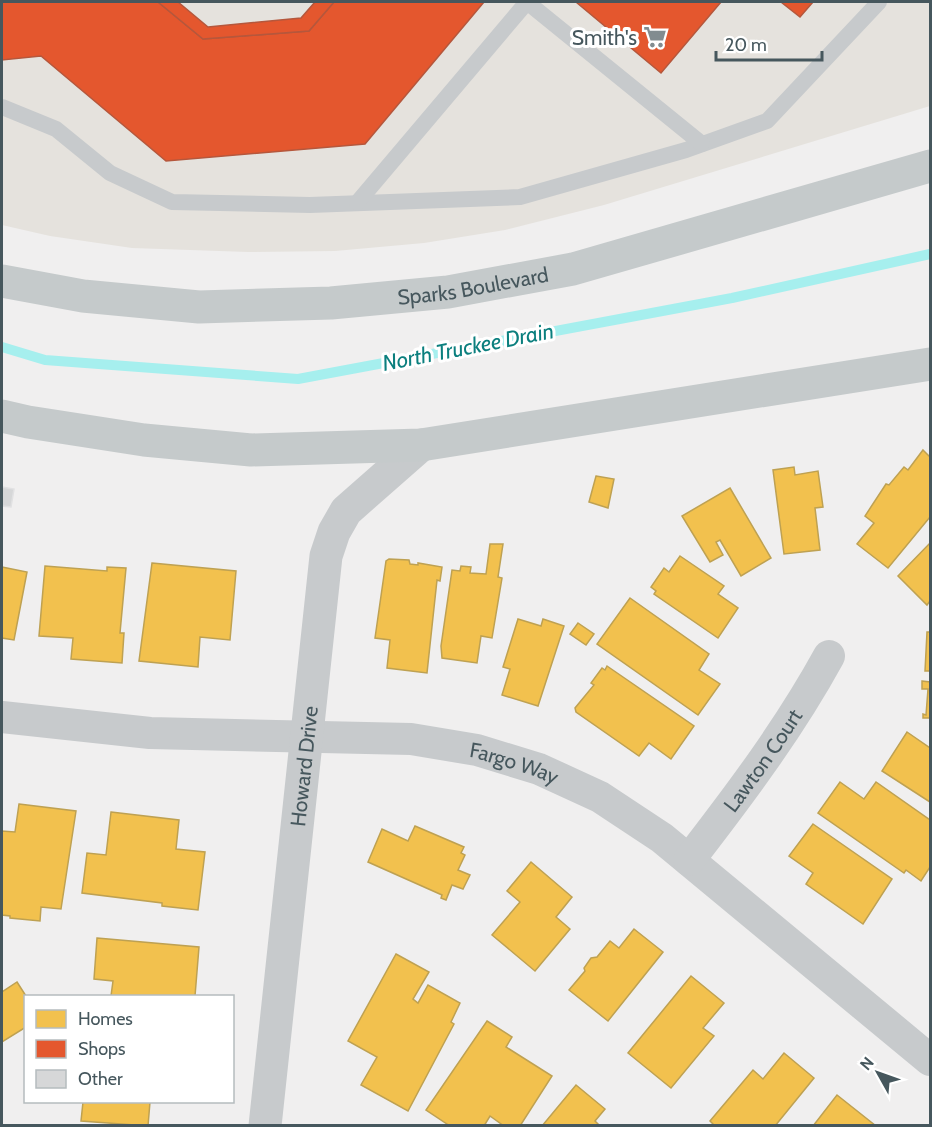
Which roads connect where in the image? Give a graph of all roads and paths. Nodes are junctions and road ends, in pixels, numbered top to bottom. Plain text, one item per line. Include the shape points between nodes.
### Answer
1 (879, 2) edge
2 (2, 107) edge
3 (702, 144) junction
4 (930, 166) edge
5 (357, 203) junction
6 (2, 281) edge
7 (930, 364) edge
8 (2, 416) edge
9 (421, 444) junction
10 (829, 656) dead end
11 (2, 717) edge
12 (308, 736) junction
13 (689, 860) junction
14 (930, 1060) edge
15 (265, 1125) edge

1 - 3 lane via 767,121
2 - 5 lane via 56,129 110,173 172,202
3 - 5 lane via 520,197
3 - 5 lane via 527,2
4 - 6 main road, Sparks Boulevard via 573,269 448,292 331,303 199,308 83,296
7 - 9 main road
8 - 9 main road via 144,441 251,450
9 - 12 street, Howard Drive via 346,511 334,532 326,556
10 - 13 street, Lawton Court via 754,777
11 - 12 street, Fargo Way via 150,734
12 - 13 street, Fargo Way via 411,739 477,750 540,769 600,797
12 - 15 street, Howard Drive
13 - 14 street, Fargo Way

